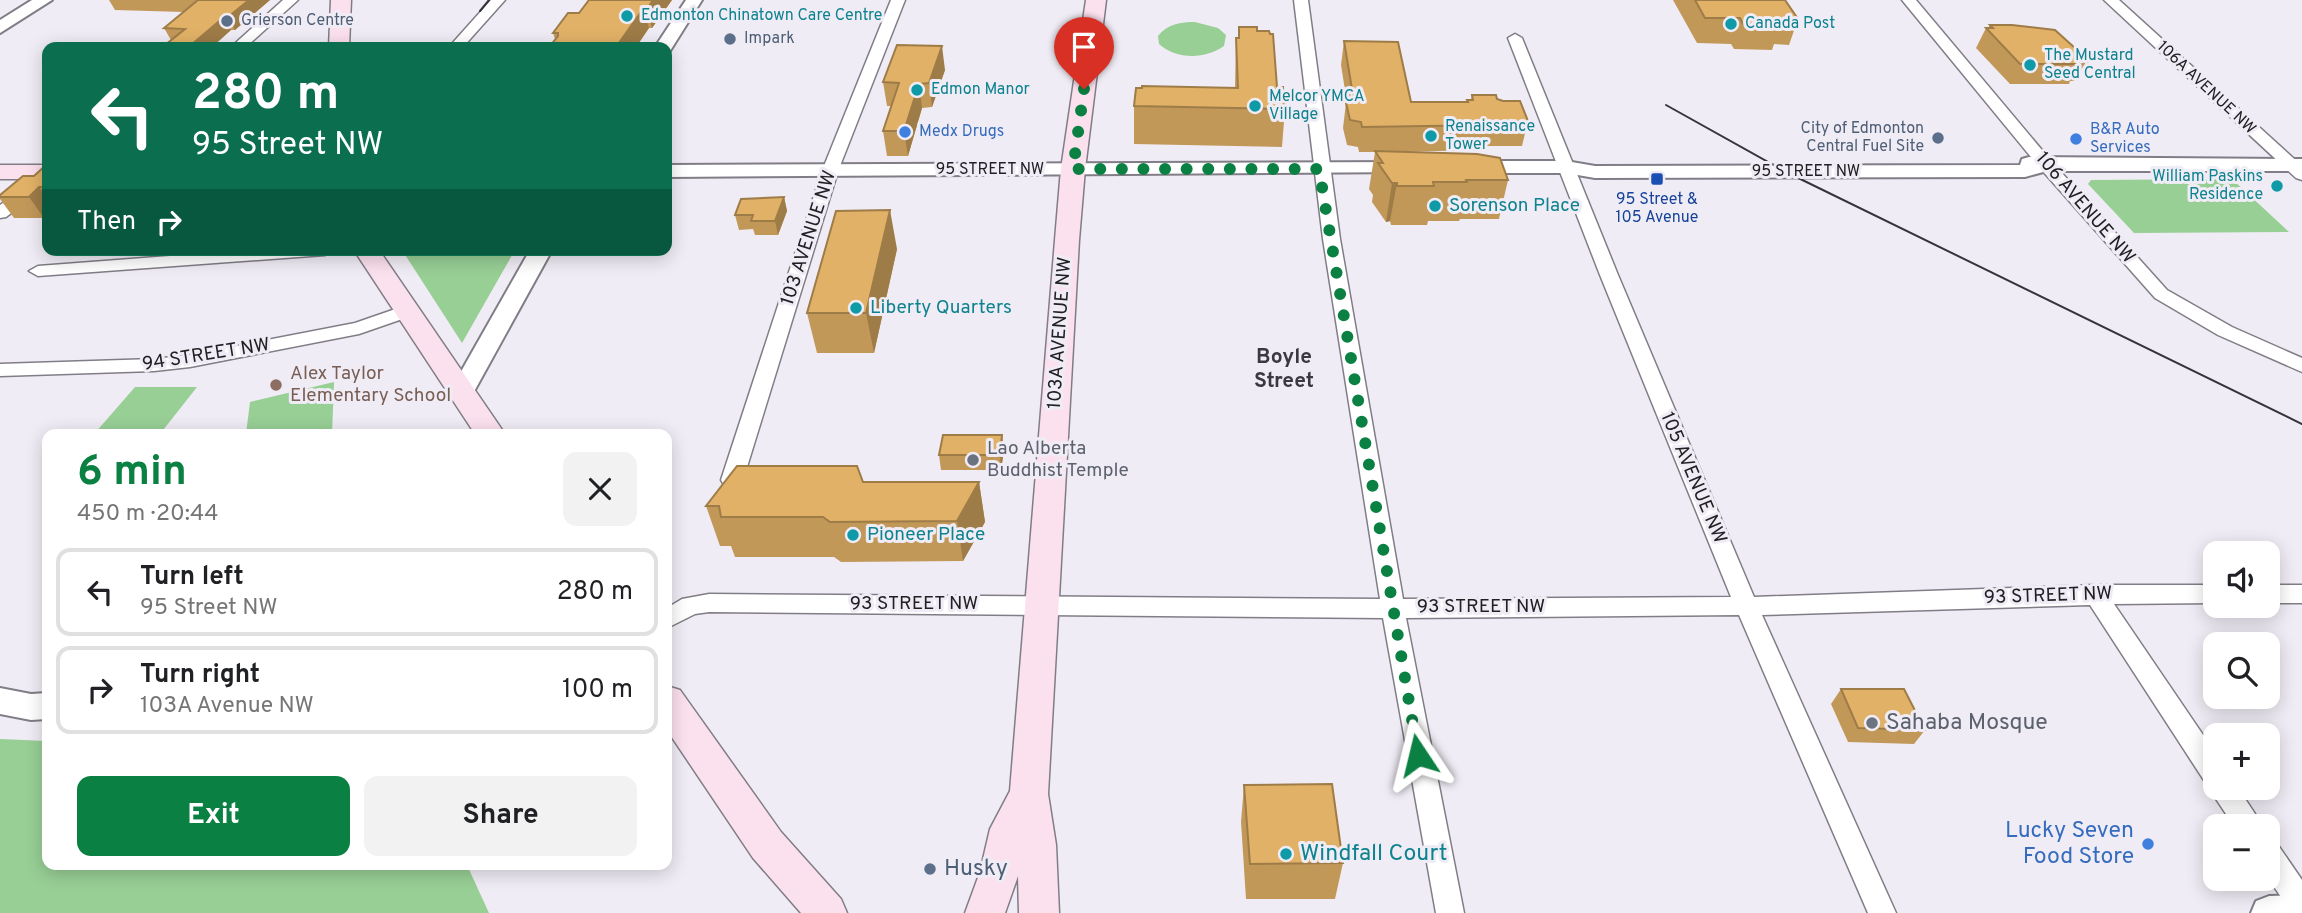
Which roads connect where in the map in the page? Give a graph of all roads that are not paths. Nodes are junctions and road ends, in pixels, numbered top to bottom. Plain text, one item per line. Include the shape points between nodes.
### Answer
1 (44, 0) edge
2 (291, 0) edge
3 (341, 0) edge
4 (498, 0) edge
5 (694, 0) edge
6 (898, 0) edge
7 (1096, 0) edge
8 (1301, 0) edge
9 (1909, 0) edge
10 (2111, 0) edge
11 (0, 28) edge
12 (1515, 38) dead end
13 (244, 42) edge
14 (339, 42) edge
15 (460, 42) edge
16 (667, 42) edge
17 (2046, 165) junction
18 (1566, 167) junction
19 (2298, 168) edge
20 (1073, 169) junction
21 (1319, 169) junction
22 (672, 171) edge
23 (830, 171) junction
24 (0, 172) edge
25 (42, 172) edge
26 (42, 182) edge
27 (0, 213) edge
28 (243, 256) edge
29 (370, 256) edge
30 (538, 256) edge
31 (38, 271) dead end
32 (407, 312) junction
33 (2302, 366) edge
34 (0, 370) edge
35 (462, 391) junction
36 (487, 429) edge
37 (732, 480) edge
38 (2095, 594) junction
39 (2203, 594) edge
40 (2280, 594) edge
41 (2302, 594) edge
42 (1043, 604) junction
43 (1746, 606) junction
44 (1392, 608) junction
45 (672, 616) edge
46 (0, 701) edge
47 (42, 706) edge
48 (672, 708) edge
49 (2203, 757) edge
50 (1029, 794) junction
51 (2280, 872) edge
52 (2302, 904) edge
53 (987, 910) edge
54 (2302, 912) edge
55 (827, 913) edge
56 (1039, 913) edge
57 (1450, 913) edge
58 (1881, 913) edge
59 (2269, 913) edge

1 - 11 street
2 - 13 street
3 - 14 main road
4 - 15 street
5 - 16 street
6 - 23 street, 103 AVENUE NW
7 - 20 main road, 103A AVENUE NW
8 - 21 street
9 - 17 street, 106 AVENUE NW
10 - 19 street, 106A AVENUE NW
12 - 18 street, 105 AVENUE NW
17 - 18 street, 95 STREET NW via 2025,171 1837,172 1595,172
17 - 19 street, 95 STREET NW
17 - 33 street, 106 AVENUE NW via 2161,294 2225,331
18 - 21 street, 95 STREET NW
18 - 43 street, 105 AVENUE NW
20 - 21 street, 95 STREET NW
20 - 23 street, 95 STREET NW
20 - 42 main road, 103A AVENUE NW
21 - 44 street
22 - 23 street, 95 STREET NW
23 - 37 street, 103 AVENUE NW
24 - 25 main road
26 - 27 street
28 - 31 street
29 - 32 main road
30 - 35 street
32 - 34 street, 94 STREET NW via 359,328 190,360
32 - 35 main road
35 - 36 main road
38 - 39 street, 93 STREET NW
38 - 43 street, 93 STREET NW
38 - 49 street
40 - 41 street
42 - 44 street, 93 STREET NW
42 - 45 street, 93 STREET NW via 709,603 690,606
42 - 50 main road, 103A AVENUE NW
43 - 44 street, 93 STREET NW
43 - 58 street, 105 AVENUE NW
44 - 57 street
46 - 47 street
48 - 55 main road via 767,845
50 - 53 main road, 103A AVENUE NW via 1009,829
50 - 56 main road, 103A AVENUE NW via 1037,845
51 - 52 street
54 - 59 street

